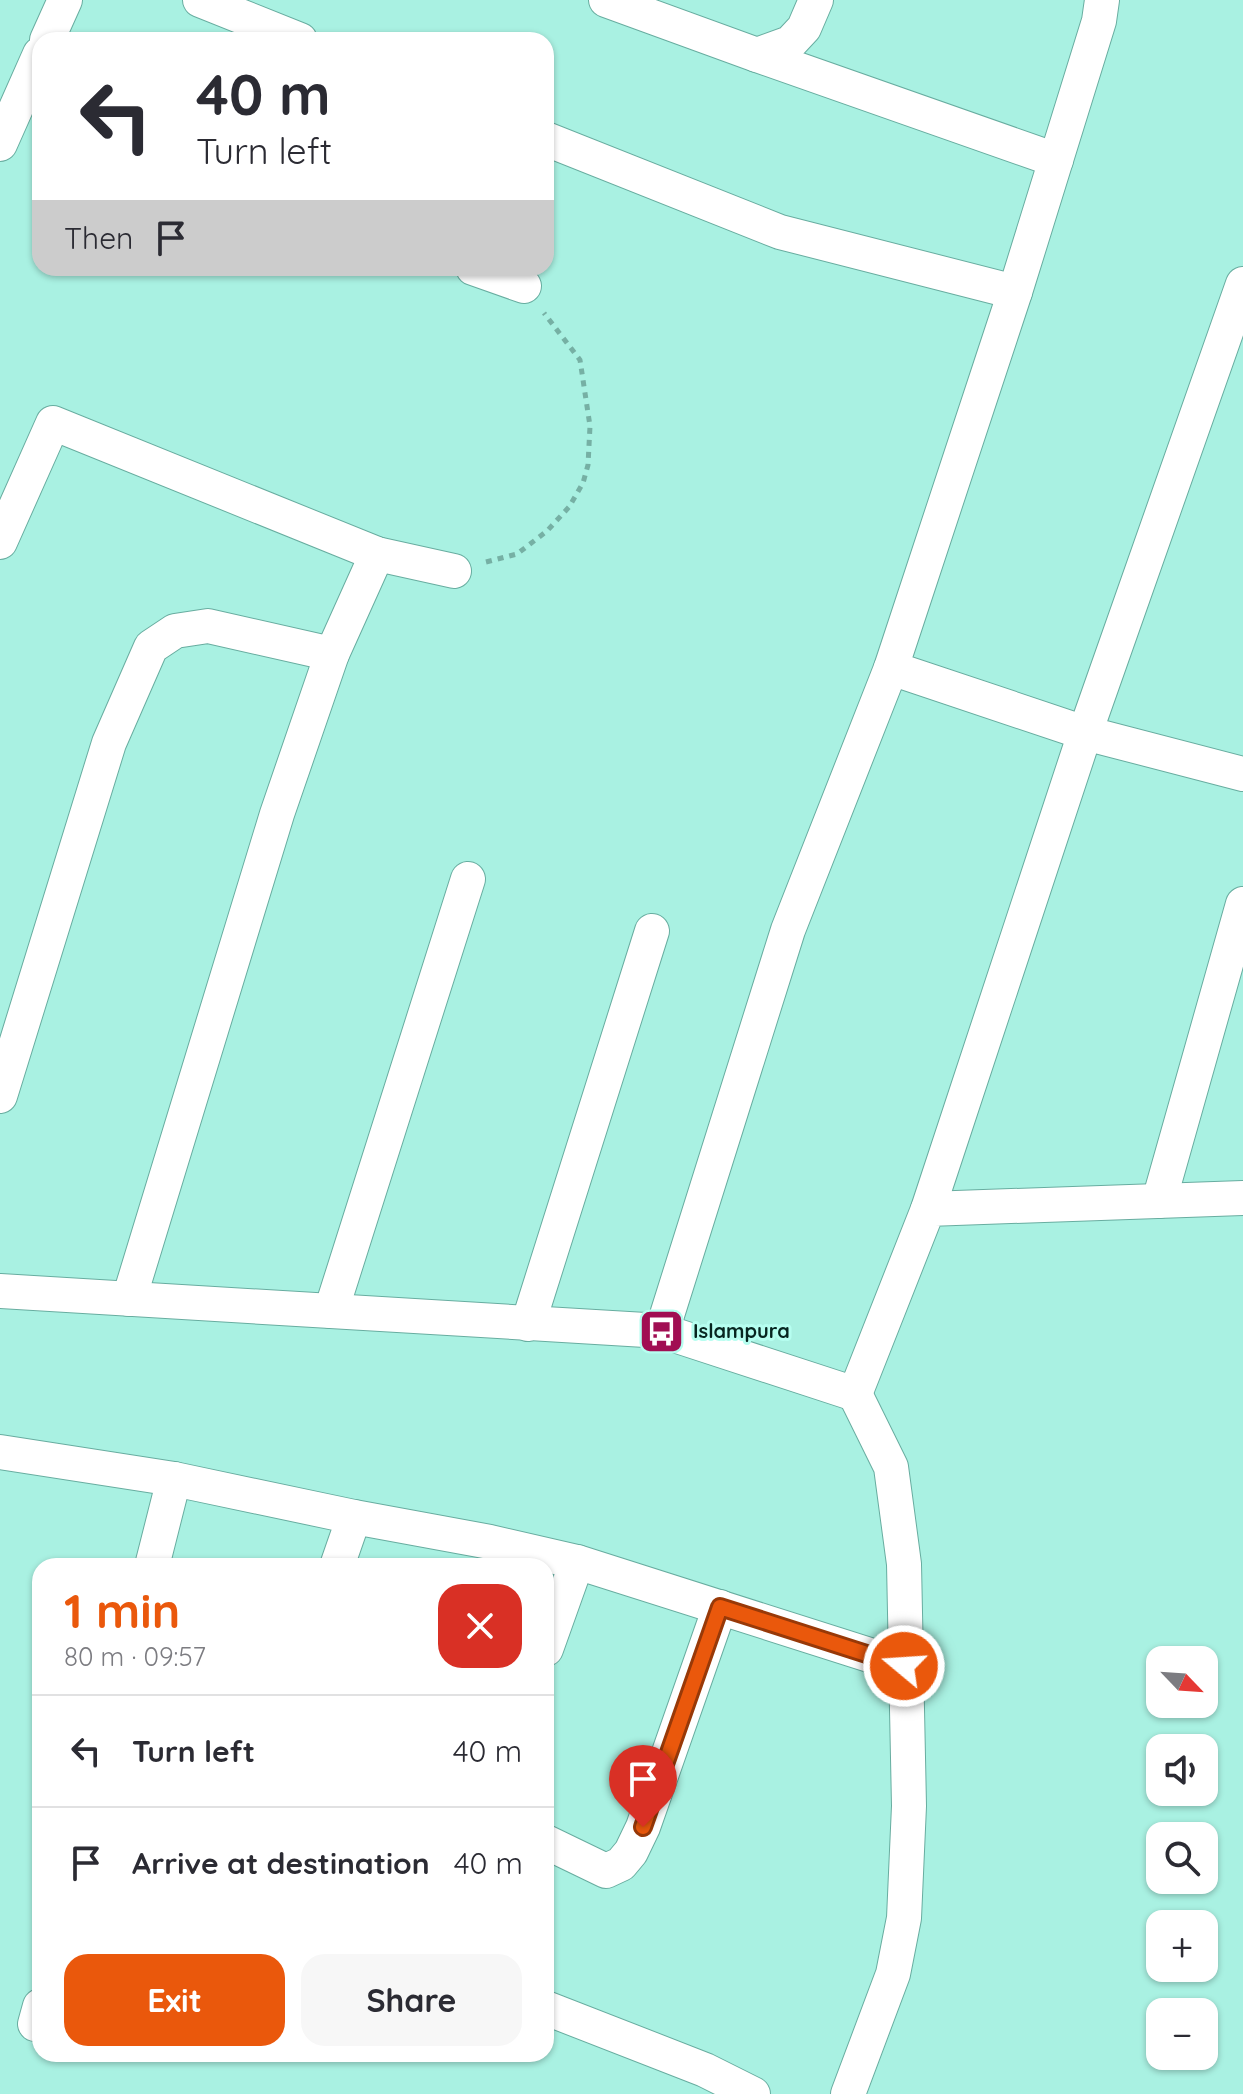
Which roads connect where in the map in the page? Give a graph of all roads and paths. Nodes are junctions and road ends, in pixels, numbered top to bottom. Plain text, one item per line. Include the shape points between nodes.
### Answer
1 (65, 0) edge
2 (200, 0) edge
3 (606, 0) edge
4 (816, 0) edge
5 (1102, 0) edge
6 (51, 32) edge
7 (280, 32) edge
8 (757, 55) junction
9 (32, 72) edge
10 (20, 98) edge
11 (554, 142) edge
12 (0, 144) edge
13 (1056, 160) junction
14 (496, 276) edge
15 (1243, 284) edge
16 (524, 286) joint
17 (1015, 292) junction
18 (0, 542) edge
19 (377, 554) junction
20 (454, 571) joint
21 (332, 654) junction
22 (891, 668) junction
23 (1085, 733) junction
24 (1243, 774) edge
25 (468, 879) dead end
26 (1243, 904) edge
27 (652, 931) dead end
28 (0, 1096) edge
29 (1243, 1198) edge
30 (1159, 1201) junction
31 (928, 1209) junction
32 (0, 1291) edge
33 (129, 1299) junction
34 (331, 1311) junction
35 (528, 1324) junction
36 (662, 1331) junction
37 (855, 1394) junction
38 (0, 1452) edge
39 (174, 1479) junction
40 (354, 1517) junction
41 (499, 1556) edge
42 (154, 1558) edge
43 (340, 1558) edge
44 (525, 1558) edge
45 (554, 1560) edge
46 (577, 1562) junction
47 (720, 1607) junction
48 (554, 1627) edge
49 (904, 1666) junction
50 (554, 1846) edge
51 (554, 2011) edge
52 (753, 2094) edge
53 (848, 2094) edge

1 - 6 street
2 - 7 street
3 - 8 street
4 - 8 street via 804,28 790,43
5 - 13 street
8 - 13 street
9 - 10 street
10 - 12 street
11 - 17 street via 780,232
13 - 17 street
14 - 16 street
15 - 23 street
16 - 20 path via 580,360 590,426 588,465 569,507 547,531 517,554
17 - 22 street
18 - 19 street via 53,423
19 - 20 street
19 - 21 street
21 - 28 street via 208,626 175,631 151,647 109,743
21 - 33 street via 277,814
22 - 23 street
22 - 36 street via 788,930
23 - 24 street
23 - 31 street
25 - 34 street
26 - 30 street
27 - 35 street
29 - 30 street
30 - 31 street
31 - 37 street
32 - 33 street
33 - 34 street
34 - 35 street
35 - 36 street
36 - 37 street
37 - 49 street via 891,1467 904,1564
38 - 39 street
39 - 40 street
39 - 42 street
40 - 41 street
40 - 43 street
41 - 44 street
45 - 46 street
46 - 47 street
46 - 48 street
47 - 49 street
47 - 50 street via 631,1852 606,1871
49 - 53 street via 909,1806 904,1918 893,1974
51 - 52 street

